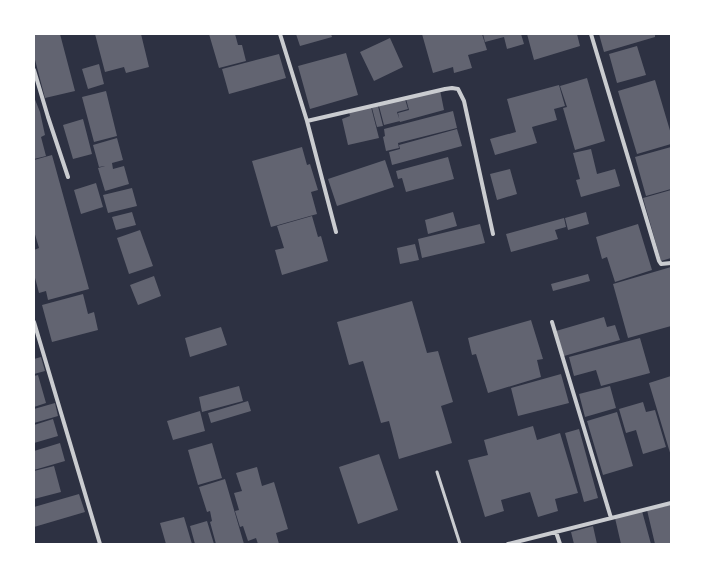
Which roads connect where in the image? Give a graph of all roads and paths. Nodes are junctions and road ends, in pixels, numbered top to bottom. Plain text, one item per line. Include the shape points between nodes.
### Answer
1 (280, 34) edge
2 (591, 34) edge
3 (34, 70) edge
4 (307, 121) junction
5 (68, 177) dead end
6 (336, 232) dead end
7 (493, 234) dead end
8 (671, 263) edge
9 (34, 322) edge
10 (552, 322) dead end
11 (437, 472) dead end
12 (671, 503) edge
13 (611, 518) junction
14 (556, 532) junction
15 (100, 544) edge
16 (460, 544) edge
17 (508, 544) edge
18 (560, 544) edge

1 - 4 street
2 - 8 street via 659,261 661,264
3 - 5 street
4 - 6 street
4 - 7 street via 446,89 458,89 464,100
9 - 15 street
10 - 13 street
11 - 16 lane
12 - 13 street
13 - 14 street
14 - 17 street
14 - 18 street

